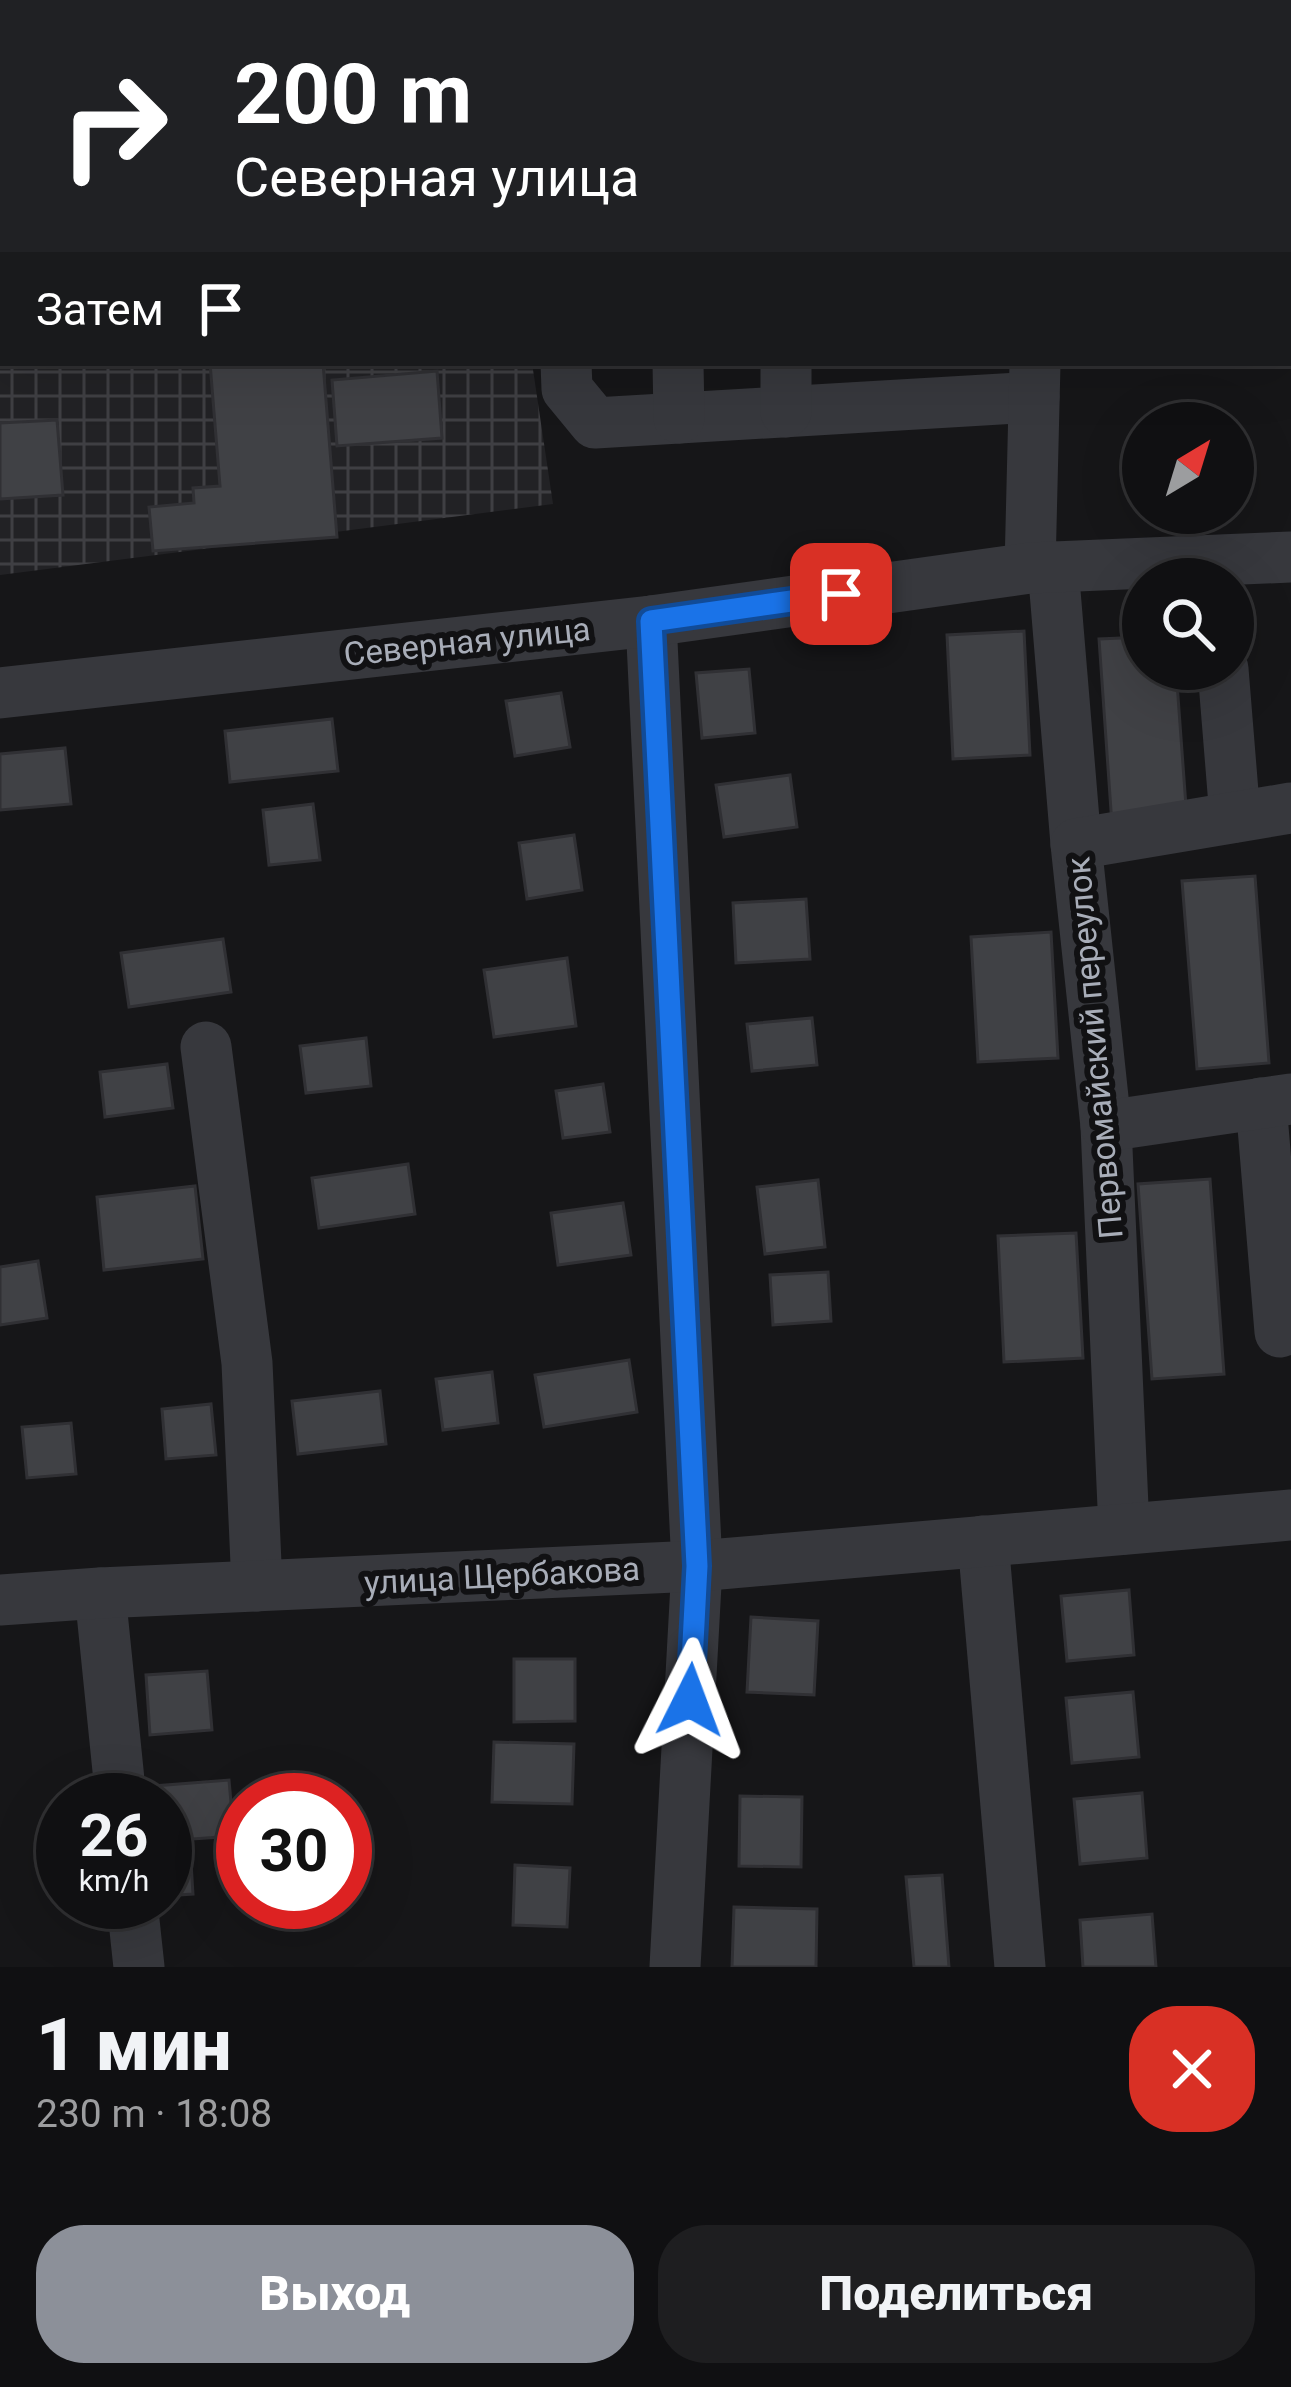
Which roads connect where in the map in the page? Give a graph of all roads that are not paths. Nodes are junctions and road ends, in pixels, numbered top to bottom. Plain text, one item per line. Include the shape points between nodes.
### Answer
1 (566, 366) edge
2 (678, 366) edge
3 (1034, 380) edge
4 (922, 383) edge
5 (786, 387) edge
6 (679, 418) junction
7 (1291, 557) edge
8 (1254, 563) edge
9 (1042, 567) junction
10 (1122, 568) edge
11 (651, 621) junction
12 (1225, 690) edge
13 (0, 693) edge
14 (1291, 808) edge
15 (1235, 817) junction
16 (1076, 844) junction
17 (206, 1046) dead end
18 (1276, 1101) edge
19 (1106, 1126) junction
20 (1280, 1332) dead end
21 (1291, 1515) edge
22 (1124, 1529) junction
23 (983, 1541) junction
24 (697, 1566) junction
25 (257, 1586) junction
26 (100, 1593) junction
27 (0, 1600) edge
28 (119, 1773) edge
29 (135, 1929) edge
30 (139, 1967) edge
31 (675, 1967) edge
32 (1020, 1967) edge

1 - 6 street via 567,388 595,423
2 - 6 street
3 - 4 street
3 - 9 street, Первомайский переулок
4 - 5 street
5 - 6 street
7 - 8 street, Северная улица
9 - 10 street, Северная улица
9 - 11 street, Северная улица
9 - 16 street, Первомайский переулок
11 - 13 street, Северная улица
11 - 24 street
12 - 15 street
14 - 15 street
15 - 16 street
16 - 19 street, Первомайский переулок
17 - 25 street via 247,1363
18 - 19 street
18 - 20 street
19 - 22 street, Первомайский переулок
21 - 22 street, улица Щербакова
22 - 23 street, улица Щербакова
23 - 24 street, улица Щербакова
23 - 32 street
24 - 25 street, улица Щербакова
24 - 31 street
25 - 26 street, улица Щербакова
26 - 27 street, улица Щербакова
26 - 28 street
29 - 30 street

